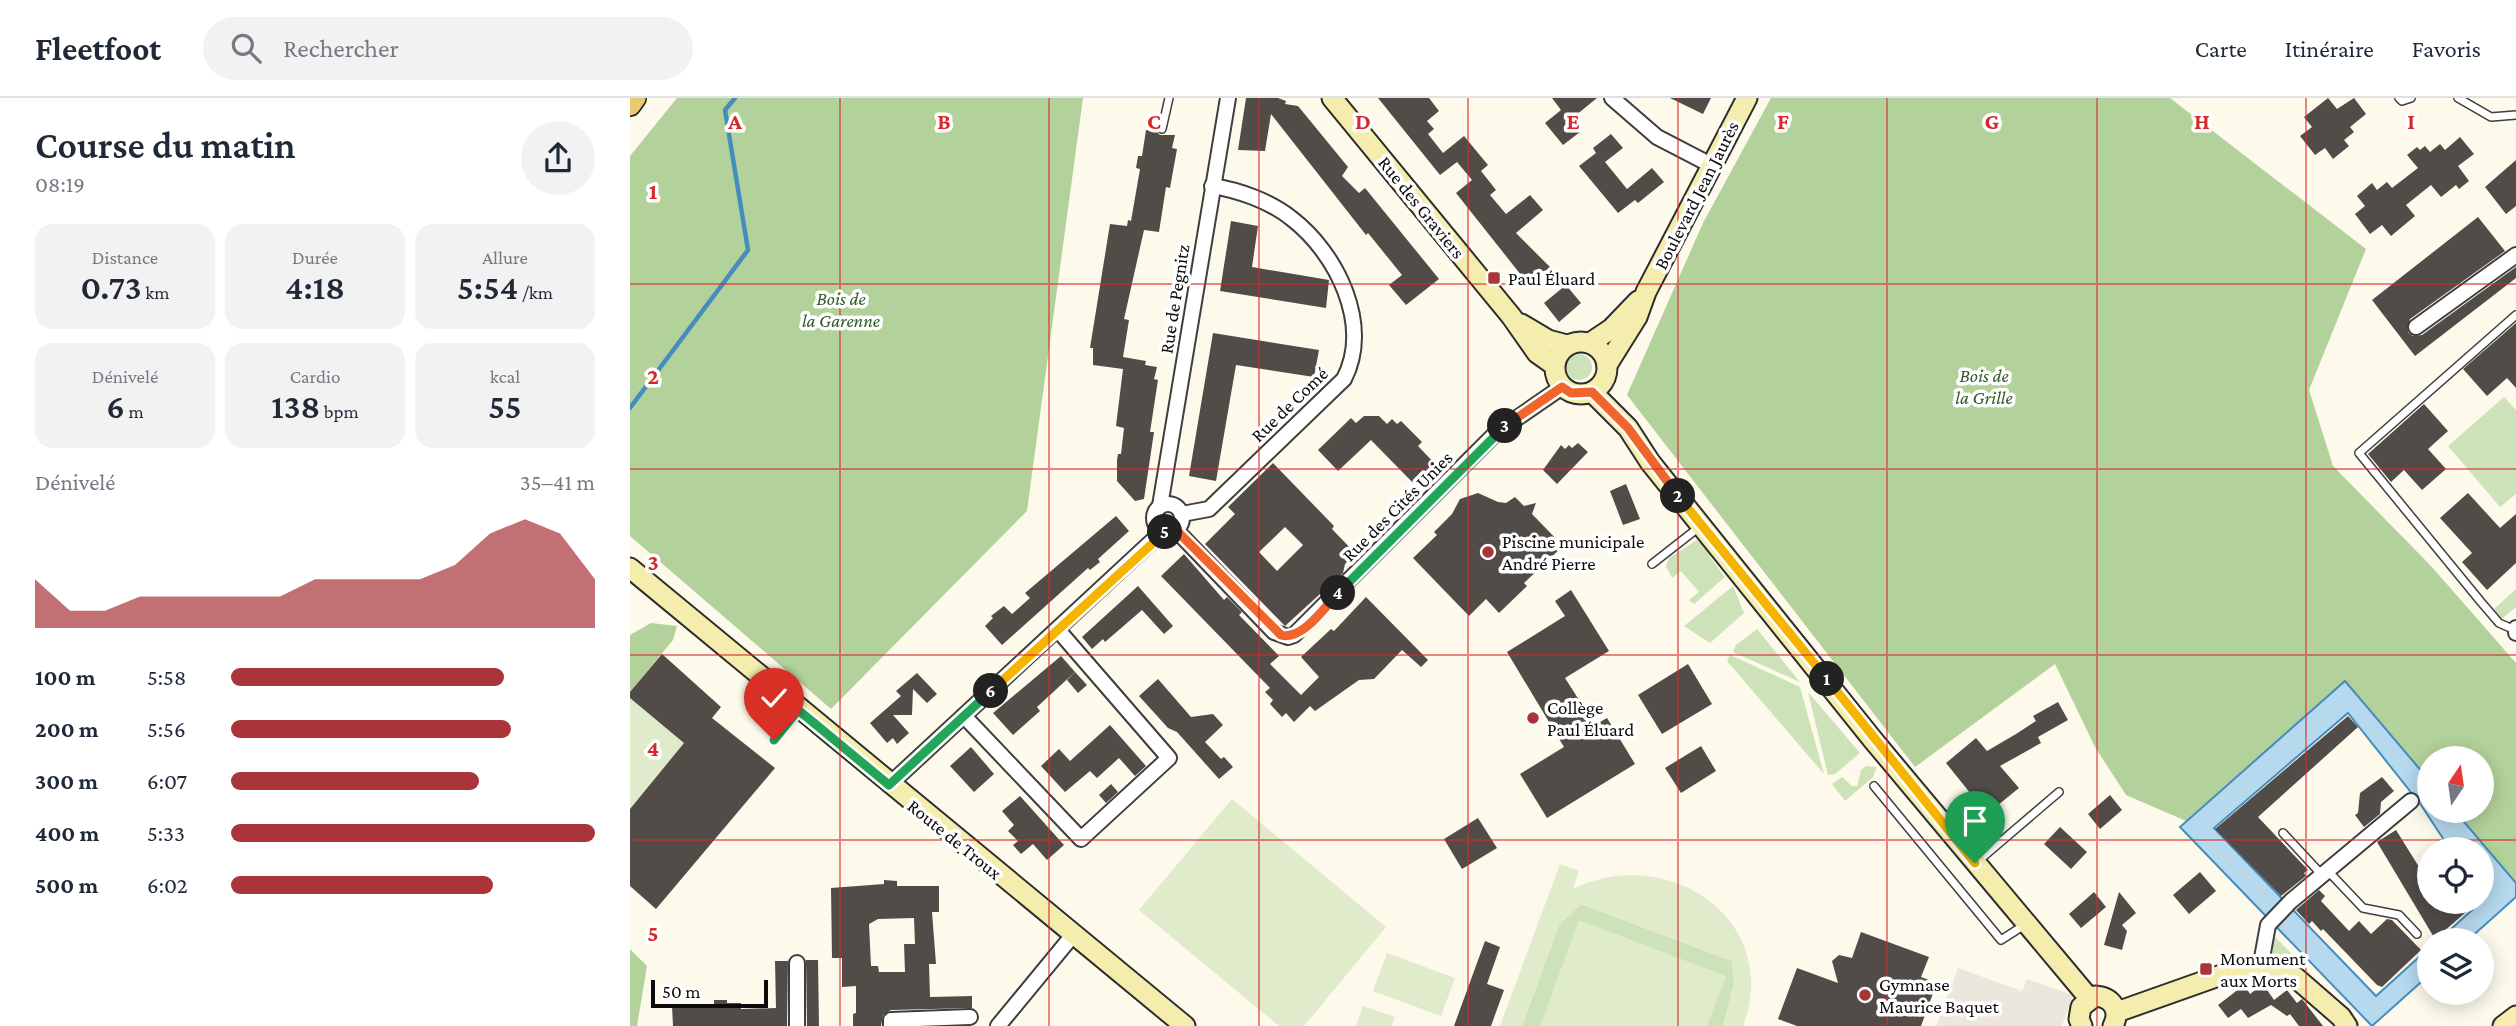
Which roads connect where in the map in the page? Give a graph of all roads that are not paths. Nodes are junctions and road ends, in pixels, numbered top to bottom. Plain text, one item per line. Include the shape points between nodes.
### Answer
1 (635, 98) edge
2 (1169, 98) edge
3 (1228, 98) edge
4 (1332, 98) edge
5 (1747, 98) edge
6 (2399, 98) edge
7 (2411, 98) edge
8 (2458, 98) edge
9 (1616, 99) edge
10 (630, 105) edge
11 (2516, 115) edge
12 (1162, 129) dead end
13 (1711, 165) junction
14 (1212, 186) junction
15 (2516, 255) edge
16 (1646, 292) junction
17 (2516, 314) edge
18 (1511, 316) junction
19 (2416, 327) dead end
20 (1590, 343) junction
21 (1567, 345) junction
22 (1554, 365) junction
23 (1606, 371) junction
24 (1562, 387) junction
25 (1592, 392) junction
26 (1628, 428) junction
27 (1160, 506) junction
28 (1182, 514) junction
29 (1701, 526) junction
30 (1170, 531) junction
31 (1652, 564) dead end
32 (630, 568) edge
33 (1058, 630) junction
34 (2516, 631) edge
35 (798, 710) junction
36 (964, 716) junction
37 (774, 740) dead end
38 (889, 785) junction
39 (1874, 786) dead end
40 (2059, 792) dead end
41 (2410, 801) dead end
42 (2283, 833) dead end
43 (1975, 863) junction
44 (2325, 872) junction
45 (2027, 923) junction
46 (2417, 934) dead end
47 (1073, 935) junction
48 (797, 963) dead end
49 (2260, 969) junction
50 (2089, 998) junction
51 (2516, 1016) edge
52 (970, 1017) dead end
53 (2115, 1019) edge
54 (797, 1026) edge
55 (891, 1026) edge
56 (998, 1026) edge
57 (1185, 1026) edge
58 (2082, 1026) edge
59 (2347, 1026) edge
60 (2503, 1026) edge

1 - 10 main road
2 - 12 lane
3 - 14 street, Rue de Pegnitz
4 - 18 street, Rue des Graviers
5 - 13 street, Boulevard Jean Jaurès
6 - 7 lane
8 - 11 lane via 2491,117
9 - 13 street via 1657,137
13 - 16 street, Boulevard Jean Jaurès
14 - 27 street, Rue de Pegnitz
14 - 28 street, Rue de Comé via 1266,204 1291,218 1314,240 1343,284 1353,319 1353,356 1344,379 1209,509
15 - 19 street
16 - 20 street, Boulevard Jean Jaurès via 1611,329
16 - 23 street, Boulevard Jean Jaurès
17 - 34 lane via 2359,453 2499,623
18 - 21 street, Rue des Graviers via 1533,333
18 - 22 street, Rue des Graviers via 1537,353
20 - 21 street
20 - 23 street via 1604,356
21 - 22 street
22 - 24 street
23 - 25 street
23 - 26 street
24 - 25 street via 1571,393
24 - 30 street, Rue des Cités Unies via 1497,432 1294,635 1275,632
25 - 26 street
26 - 29 street
27 - 28 street via 1173,504
27 - 30 street via 1154,522
28 - 30 street via 1182,523
29 - 31 lane
29 - 43 street
30 - 33 street
32 - 35 street, Route de Troux
33 - 36 street
33 - 36 street via 1169,758 1150,776 1081,839
35 - 37 lane
35 - 38 street, Route de Troux
36 - 38 street
38 - 47 street, Route de Troux
39 - 45 lane via 2001,940
40 - 43 lane
41 - 44 street
42 - 44 lane
43 - 45 street
44 - 46 lane via 2363,908 2399,915
44 - 49 street via 2268,925
45 - 50 street
47 - 56 street
47 - 57 street, Route de Troux
48 - 54 street
49 - 53 street via 2232,970
49 - 59 street via 2295,977
50 - 53 street via 2106,998
50 - 58 street via 2079,1013
51 - 60 street
52 - 55 street via 891,1020

